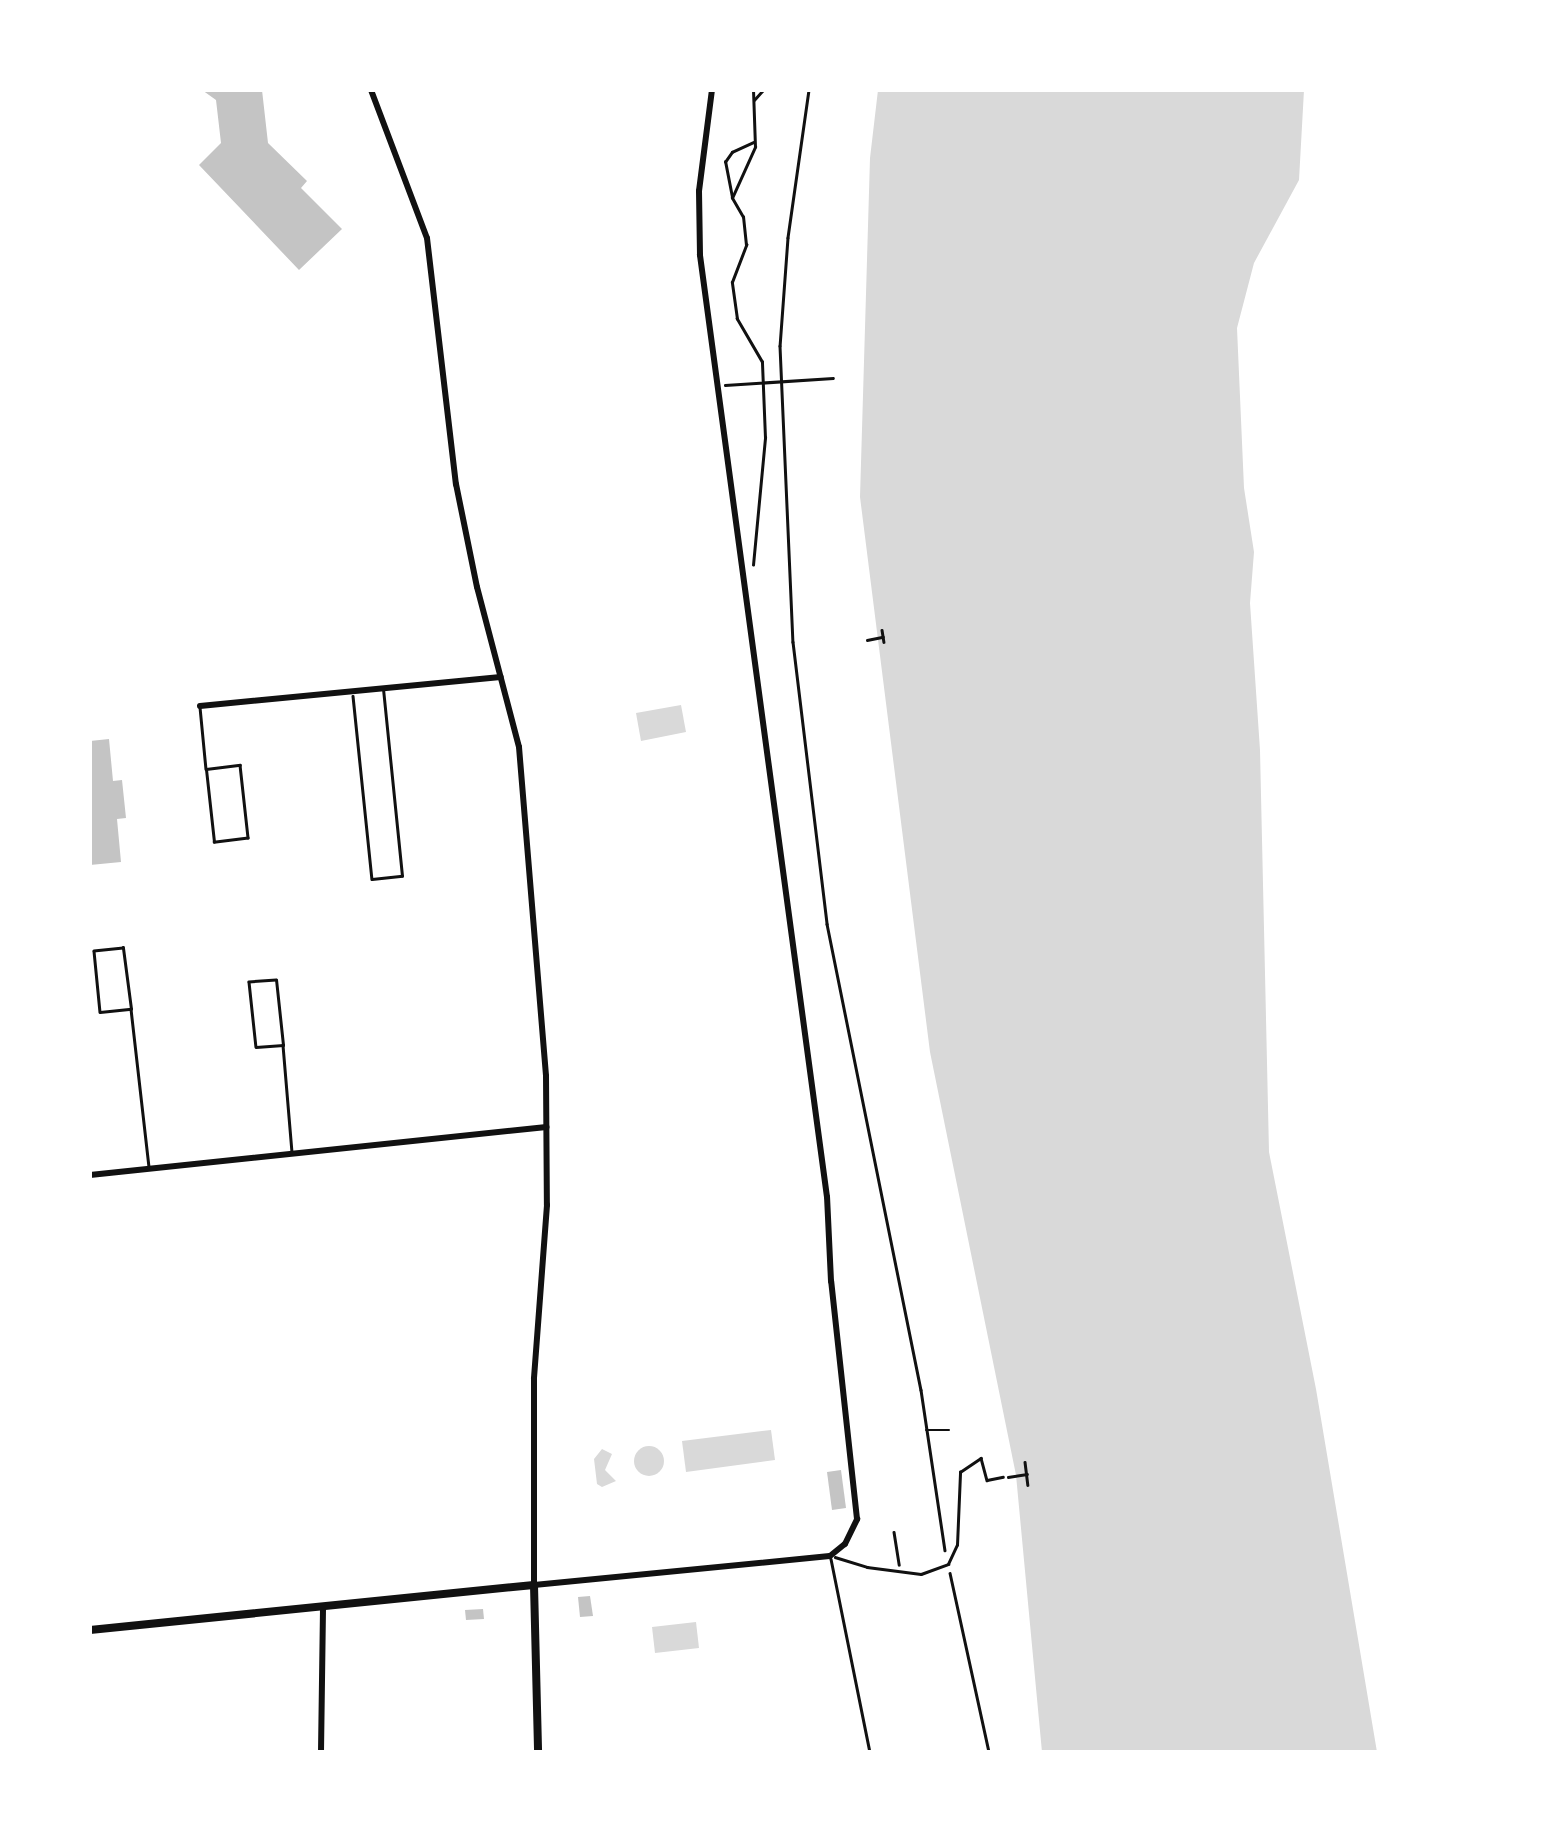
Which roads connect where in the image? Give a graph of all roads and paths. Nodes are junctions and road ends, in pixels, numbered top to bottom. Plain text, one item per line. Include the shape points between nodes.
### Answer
1 (370, 90) edge
2 (712, 90) edge
3 (753, 90) edge
4 (763, 90) edge
5 (809, 90) edge
6 (752, 102) junction
7 (755, 141) junction
8 (732, 198) junction
9 (834, 378) dead end
10 (780, 380) junction
11 (763, 382) junction
12 (716, 386) junction
13 (744, 573) junction
14 (882, 630) dead end
15 (867, 640) dead end
16 (501, 676) junction
17 (382, 688) junction
18 (353, 691) junction
19 (200, 706) joint
20 (206, 769) junction
21 (131, 1009) junction
22 (282, 1045) junction
23 (546, 1126) junction
24 (292, 1154) junction
25 (149, 1168) junction
26 (90, 1174) edge
27 (926, 1430) junction
28 (949, 1430) dead end
29 (1024, 1462) dead end
30 (1026, 1474) junction
31 (1016, 1475) dead end
32 (1003, 1478) dead end
33 (1028, 1485) dead end
34 (894, 1532) dead end
35 (830, 1556) junction
36 (948, 1564) junction
37 (898, 1572) junction
38 (534, 1585) junction
39 (323, 1606) junction
40 (90, 1630) edge
41 (320, 1752) edge
42 (538, 1752) edge
43 (870, 1752) edge
44 (989, 1752) edge

1 - 16 street via 428,238 456,484
2 - 12 street via 699,216
3 - 6 path
4 - 6 path
5 - 10 path via 786,253
6 - 7 path
7 - 8 path
7 - 8 path via 725,162
8 - 11 path via 746,245 732,282 737,318 762,362
9 - 10 path
10 - 11 path
10 - 27 path via 793,642 826,924
11 - 12 path
11 - 13 path via 752,571
12 - 13 street
13 - 35 street via 828,1197 830,1281 858,1518 846,1544
14 - 15 path via 883,639
16 - 17 street
16 - 23 street via 519,747
17 - 18 street
17 - 18 lane via 402,876 372,879
18 - 19 street
19 - 20 lane
20 - 20 lane via 240,765 248,838 214,842
21 - 21 lane via 100,1012 94,951 124,948
21 - 25 lane
22 - 22 lane via 256,1047 249,982 276,980
22 - 24 lane
23 - 24 street
23 - 38 street via 548,1205 534,1379
24 - 25 street
25 - 26 street
27 - 28 path
27 - 36 path
29 - 30 path
30 - 31 path
30 - 33 path
32 - 36 lane via 986,1480 982,1458 960,1472 957,1545
34 - 37 path
35 - 37 lane
35 - 38 street
35 - 43 lane
36 - 37 lane via 921,1574
36 - 44 path
38 - 39 street
38 - 42 street
39 - 40 street
39 - 41 street

